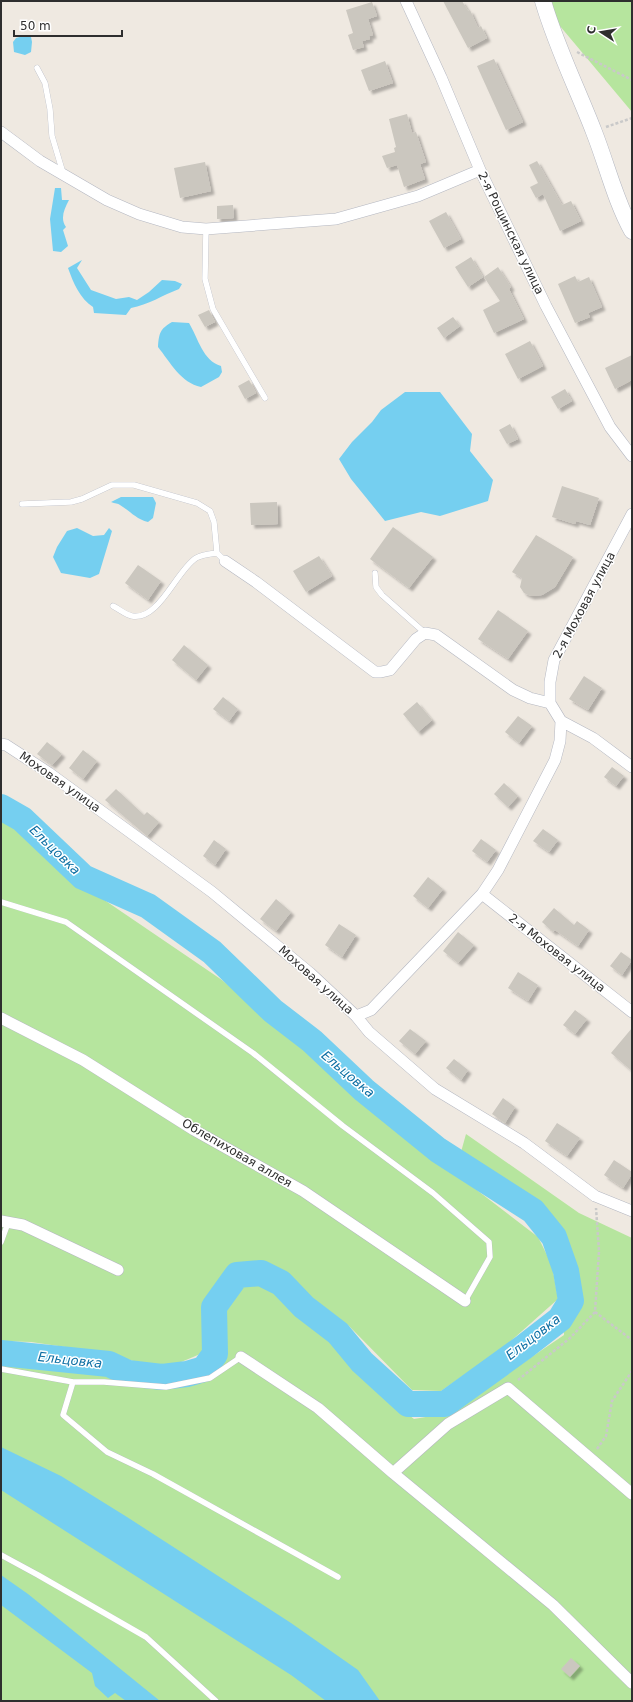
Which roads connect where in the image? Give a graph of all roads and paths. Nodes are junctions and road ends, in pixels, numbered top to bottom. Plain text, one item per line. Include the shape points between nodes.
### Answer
1 (406, 1) edge
2 (543, 1) edge
3 (557, 43) junction
4 (37, 68) dead end
5 (632, 80) edge
6 (632, 118) edge
7 (1, 132) edge
8 (594, 132) junction
9 (480, 170) junction
10 (64, 175) junction
11 (206, 229) junction
12 (632, 231) edge
13 (265, 398) dead end
14 (632, 456) edge
15 (22, 504) dead end
16 (632, 514) edge
17 (217, 553) junction
18 (225, 561) joint
19 (375, 573) dead end
20 (113, 606) dead end
21 (425, 633) junction
22 (550, 703) junction
23 (561, 721) junction
24 (1, 744) edge
25 (632, 767) edge
26 (482, 894) junction
27 (1, 902) edge
28 (632, 1012) edge
29 (356, 1016) junction
30 (1, 1018) edge
31 (595, 1196) junction
32 (632, 1211) edge
33 (5, 1222) edge
34 (1, 1242) edge
35 (118, 1270) dead end
36 (465, 1301) joint
37 (595, 1312) junction
38 (632, 1340) edge
39 (241, 1357) joint
40 (1, 1369) edge
41 (632, 1371) edge
42 (73, 1382) junction
43 (508, 1388) junction
44 (596, 1452) dead end
45 (393, 1473) junction
46 (632, 1494) edge
47 (1, 1555) edge
48 (338, 1577) dead end
49 (632, 1683) edge
50 (216, 1701) edge

1 - 9 street, 2-я Рощинская улица
2 - 3 street
3 - 5 path
3 - 8 street
4 - 10 lane via 45,83 52,136
6 - 8 path
7 - 10 street via 34,158
8 - 12 street
9 - 11 street via 418,196 336,219
9 - 14 street, 2-я Рощинская улица via 546,306 610,427
10 - 11 street via 107,200 139,214 182,227
11 - 13 lane via 205,279 213,309
15 - 17 lane via 72,502 112,485 134,485 197,503 210,511 214,522
16 - 22 street, 2-я Моховая улица via 554,660
17 - 18 lane
17 - 20 lane via 197,557 184,568 152,611 141,617 131,616
18 - 21 street via 375,672 390,670 416,639
19 - 21 lane via 376,587 382,595
21 - 22 street via 436,635 513,690
22 - 23 street
23 - 25 street via 593,738
23 - 26 street via 560,741 555,760 498,870
24 - 29 street, Моховая улица via 49,774 212,892 310,973
26 - 28 street, 2-я Моховая улица
26 - 29 street via 371,1010
27 - 36 lane via 66,922 254,1053 343,1126 433,1193 489,1242 490,1257
29 - 31 street, Моховая улица via 369,1032 436,1089 524,1143
30 - 36 street, Облепиховая аллея via 83,1060 194,1130 303,1191
31 - 32 street, Моховая улица
31 - 37 path via 599,1251
33 - 34 lane
33 - 35 street via 23,1225
37 - 38 path
37 - 43 path via 570,1338
39 - 42 lane via 210,1378 166,1387
39 - 45 street via 318,1408
40 - 42 lane
41 - 44 path via 612,1401 606,1436
42 - 48 lane via 63,1416 107,1452 153,1474
43 - 45 street via 448,1424
43 - 46 street
45 - 49 street via 553,1605
47 - 50 lane via 146,1637

